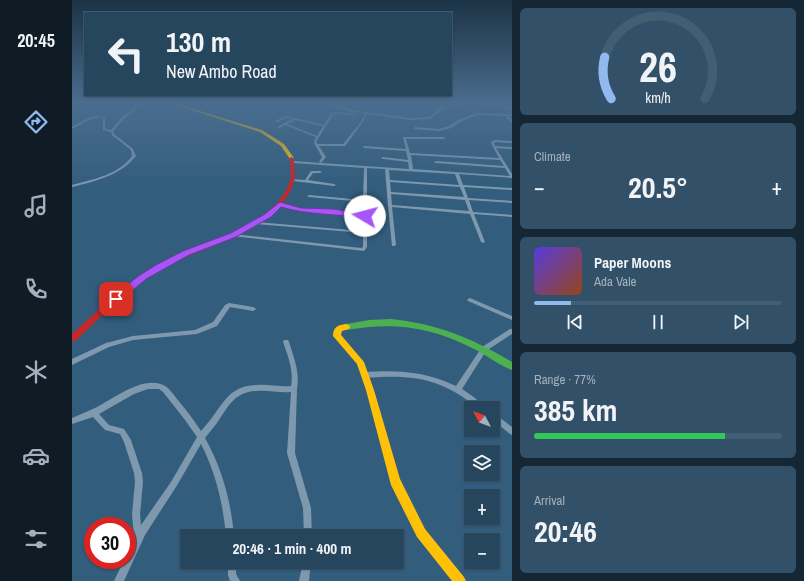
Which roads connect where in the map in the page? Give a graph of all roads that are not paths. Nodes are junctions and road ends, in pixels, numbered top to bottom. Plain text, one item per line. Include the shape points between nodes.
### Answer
1 (112, 130) edge
2 (257, 130) edge
3 (301, 130) edge
4 (322, 130) edge
5 (356, 130) edge
6 (318, 137) junction
7 (444, 138) dead end
8 (512, 142) edge
9 (316, 145) junction
10 (364, 147) dead end
11 (494, 147) junction
12 (512, 148) edge
13 (408, 152) junction
14 (434, 156) junction
15 (383, 158) dead end
16 (502, 160) junction
17 (410, 161) junction
18 (294, 162) junction
19 (321, 162) junction
20 (436, 162) junction
21 (506, 166) junction
22 (365, 168) junction
23 (387, 168) junction
24 (410, 170) junction
25 (320, 172) dead end
26 (438, 172) junction
27 (457, 174) junction
28 (512, 177) edge
29 (293, 180) junction
30 (306, 181) junction
31 (388, 181) junction
32 (334, 185) dead end
33 (72, 186) edge
34 (462, 186) junction
35 (512, 189) edge
36 (389, 193) junction
37 (309, 196) dead end
38 (468, 200) junction
39 (365, 201) junction
40 (512, 202) edge
41 (280, 204) junction
42 (390, 206) junction
43 (473, 213) junction
44 (365, 216) junction
45 (512, 216) edge
46 (256, 223) junction
47 (364, 232) junction
48 (234, 235) junction
49 (483, 242) dead end
50 (394, 245) dead end
51 (470, 300) dead end
52 (253, 309) dead end
53 (512, 318) edge
54 (512, 331) edge
55 (72, 339) edge
56 (286, 342) dead end
57 (484, 349) junction
58 (72, 362) edge
59 (512, 366) edge
60 (364, 375) junction
61 (294, 389) junction
62 (458, 389) junction
63 (474, 401) edge
64 (94, 413) junction
65 (72, 420) edge
66 (500, 422) edge
67 (512, 432) edge
68 (201, 437) junction
69 (229, 529) edge
70 (308, 529) edge
71 (138, 538) junction
72 (232, 569) edge
73 (306, 569) edge
74 (119, 581) edge
75 (234, 581) edge
76 (304, 581) edge
77 (460, 581) edge

1 - 33 street via 113,134 132,150 134,156 130,162 111,173
2 - 18 main road via 267,134 286,148
3 - 6 street
4 - 6 street
5 - 9 street via 344,145
6 - 9 street
7 - 13 street via 405,137
8 - 11 street via 494,141
9 - 19 street via 324,156
10 - 13 street
11 - 12 street
11 - 16 street
13 - 14 street
13 - 17 street
14 - 16 street
14 - 20 street
15 - 17 street
16 - 21 street
17 - 24 street
18 - 19 street
18 - 29 main road
19 - 22 street
20 - 21 street
20 - 26 street
21 - 28 street
22 - 23 street
22 - 39 street
23 - 24 street
23 - 31 street
24 - 26 street
25 - 30 street via 311,173
26 - 27 street
27 - 28 street
27 - 34 street
29 - 30 street
29 - 41 main road
30 - 32 street
31 - 34 street
31 - 36 street
34 - 35 street
34 - 38 street
36 - 38 street
36 - 42 street
37 - 39 street
38 - 40 street
38 - 43 street
39 - 44 street
41 - 44 street via 301,210
41 - 46 main road
42 - 43 street
42 - 50 street
43 - 45 street
43 - 49 street
44 - 47 street
46 - 47 street
46 - 48 main road
47 - 48 street via 365,246 362,250
48 - 55 main road via 186,253 143,277
51 - 53 street
52 - 58 street via 229,305 215,324 195,332 133,338 108,345
54 - 57 street
56 - 61 street via 294,366
57 - 59 main road
57 - 60 main road via 432,328 406,323 370,322 340,328 337,336 360,362
57 - 62 street
60 - 62 street via 410,374 440,381
60 - 77 main road via 395,481 420,533
61 - 68 street via 244,390 232,396
61 - 70 street via 291,453 307,508
62 - 63 street
64 - 65 street
64 - 68 street via 134,390 162,387 186,414
64 - 71 street via 107,428 122,431 132,451 139,478 136,514
66 - 67 street
68 - 69 street via 223,488
68 - 71 street via 170,491
71 - 74 street
72 - 75 street
73 - 76 street

